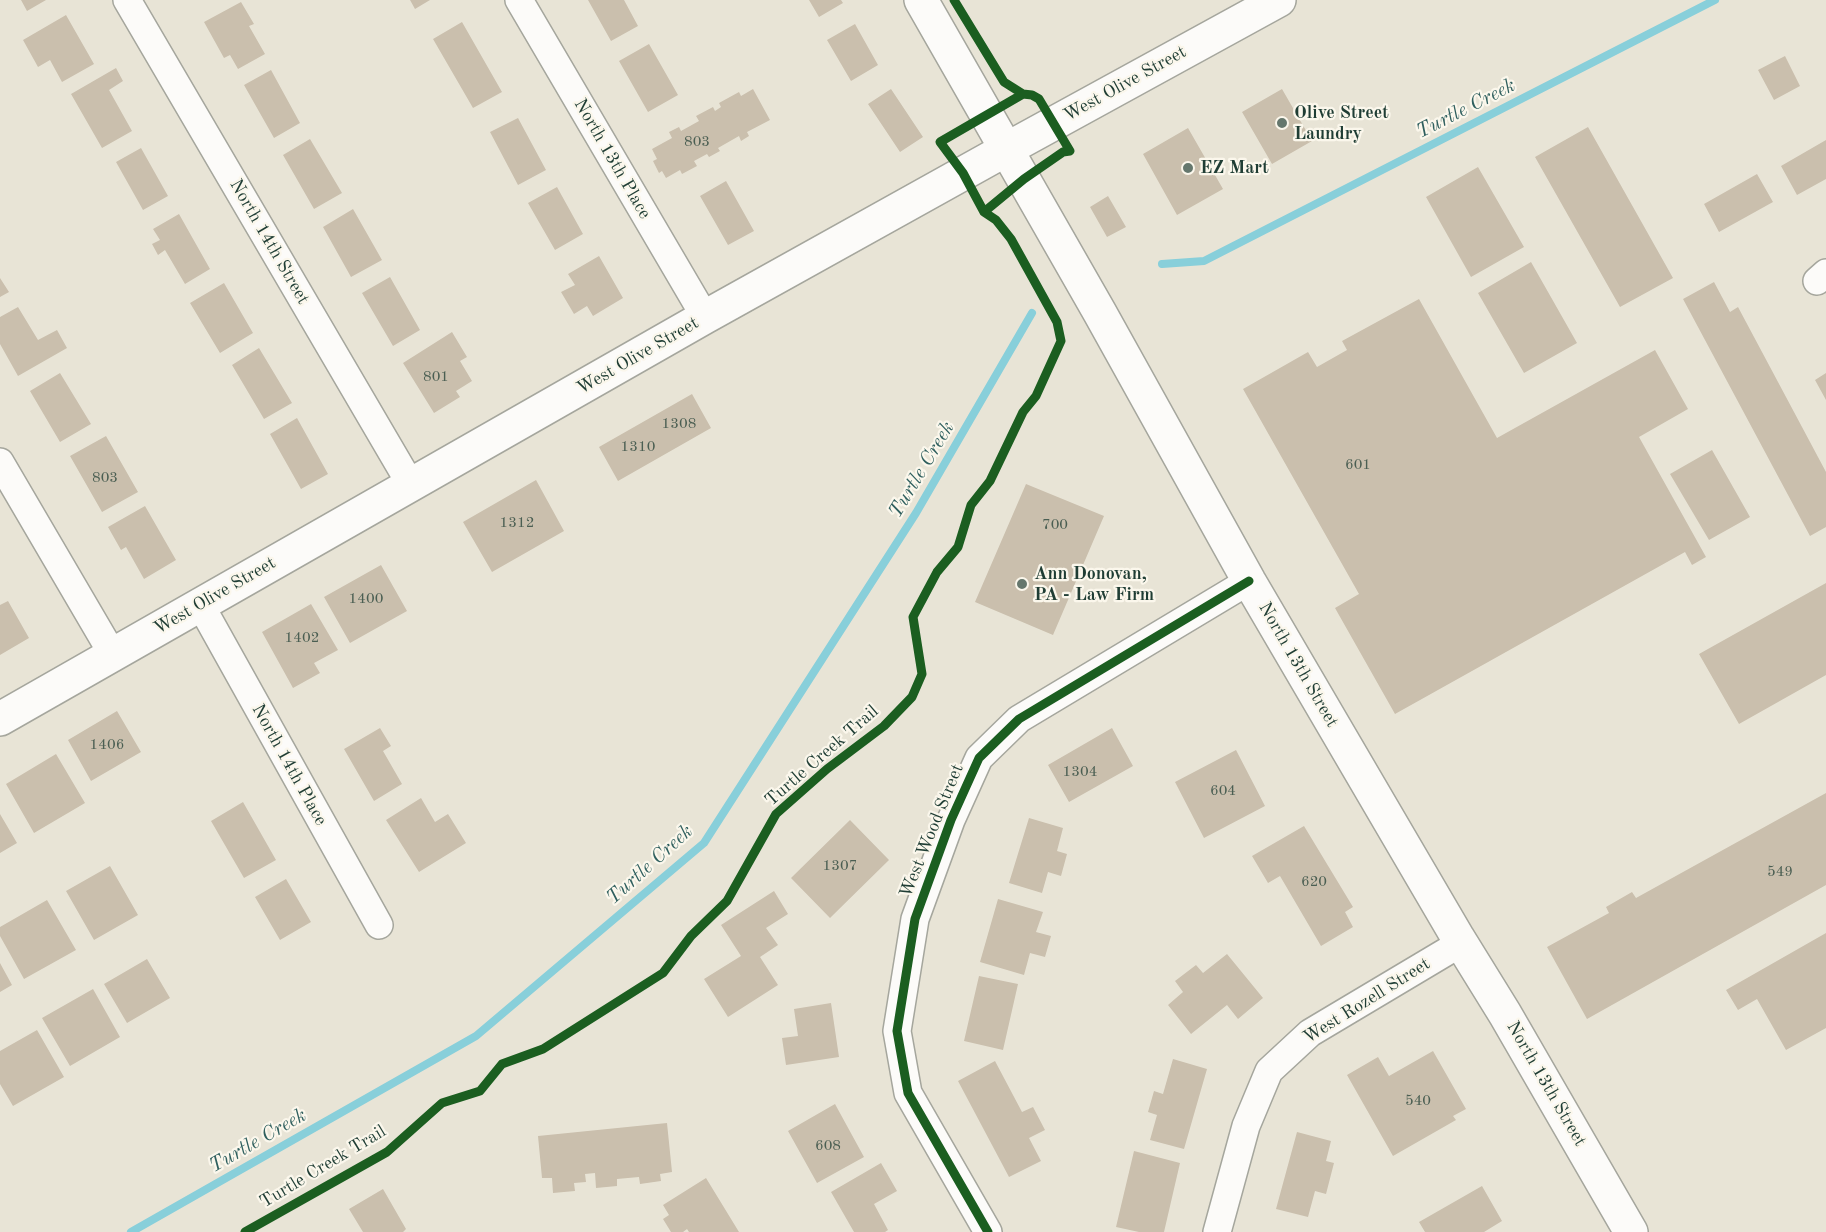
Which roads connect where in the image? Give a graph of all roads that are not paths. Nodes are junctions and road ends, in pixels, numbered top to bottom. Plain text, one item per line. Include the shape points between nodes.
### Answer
1 (127, 0) edge
2 (519, 0) edge
3 (921, 0) edge
4 (1279, 0) edge
5 (1007, 149) junction
6 (705, 317) junction
7 (0, 462) edge
8 (411, 485) junction
9 (1249, 581) junction
10 (201, 604) junction
11 (113, 655) junction
12 (0, 719) edge
13 (379, 925) dead end
14 (1461, 943) junction
15 (988, 1232) edge
16 (1217, 1232) edge
17 (1631, 1232) edge

1 - 8 street, North 14th Street
2 - 6 street, North 13th Place
3 - 5 main road, North 13th Street
4 - 5 main road, West Olive Street
5 - 6 main road, West Olive Street
5 - 9 main road, North 13th Street
6 - 8 main road, West Olive Street
7 - 11 street
8 - 10 main road, West Olive Street
9 - 14 main road, North 13th Street
9 - 15 street, West Wood Street via 1019,719 979,758 951,820 915,919 897,1031 908,1093
10 - 11 main road, West Olive Street
10 - 13 street, North 14th Place
11 - 12 main road, West Olive Street
14 - 16 street, West Rozell Street via 1310,1033 1269,1071 1246,1126
14 - 17 main road, North 13th Street

